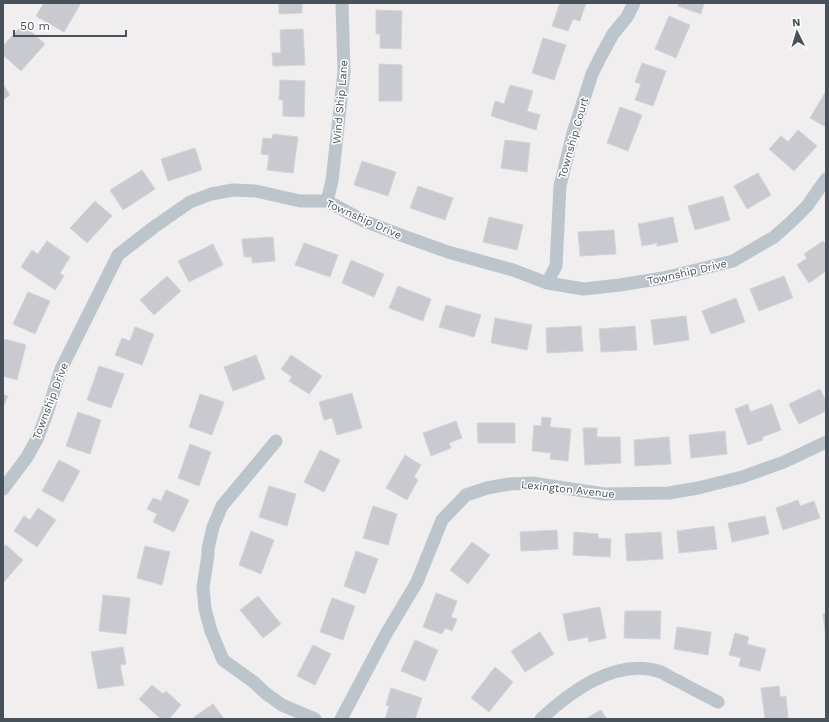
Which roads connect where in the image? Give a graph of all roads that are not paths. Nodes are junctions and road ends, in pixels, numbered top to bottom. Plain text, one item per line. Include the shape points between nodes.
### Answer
1 (342, 3) edge
2 (634, 3) edge
3 (826, 179) edge
4 (327, 200) junction
5 (547, 284) junction
6 (276, 441) dead end
7 (826, 442) edge
8 (3, 489) edge
9 (718, 702) dead end
10 (316, 719) edge
11 (341, 719) edge
12 (541, 719) edge

1 - 4 street, Wind Ship Lane via 344,72 332,181
2 - 5 street, Township Court via 627,17 613,34 592,74 573,133 560,186 556,266
3 - 5 street, Township Drive via 806,206 774,237 733,261 663,278 620,285 584,289
4 - 5 street, Township Drive via 364,221 448,252 513,270
4 - 8 street, Township Drive via 300,201 256,191 234,190 211,194 190,202 118,255 61,369 38,437 23,463
6 - 10 street via 222,506 213,527 203,587 206,609 211,631 223,660 282,705
7 - 11 street, Lexington Avenue via 784,462 742,477 668,493 604,494 532,483 509,484 466,495 442,520 417,582
9 - 12 street via 660,672 638,668 616,671 595,680 558,704

